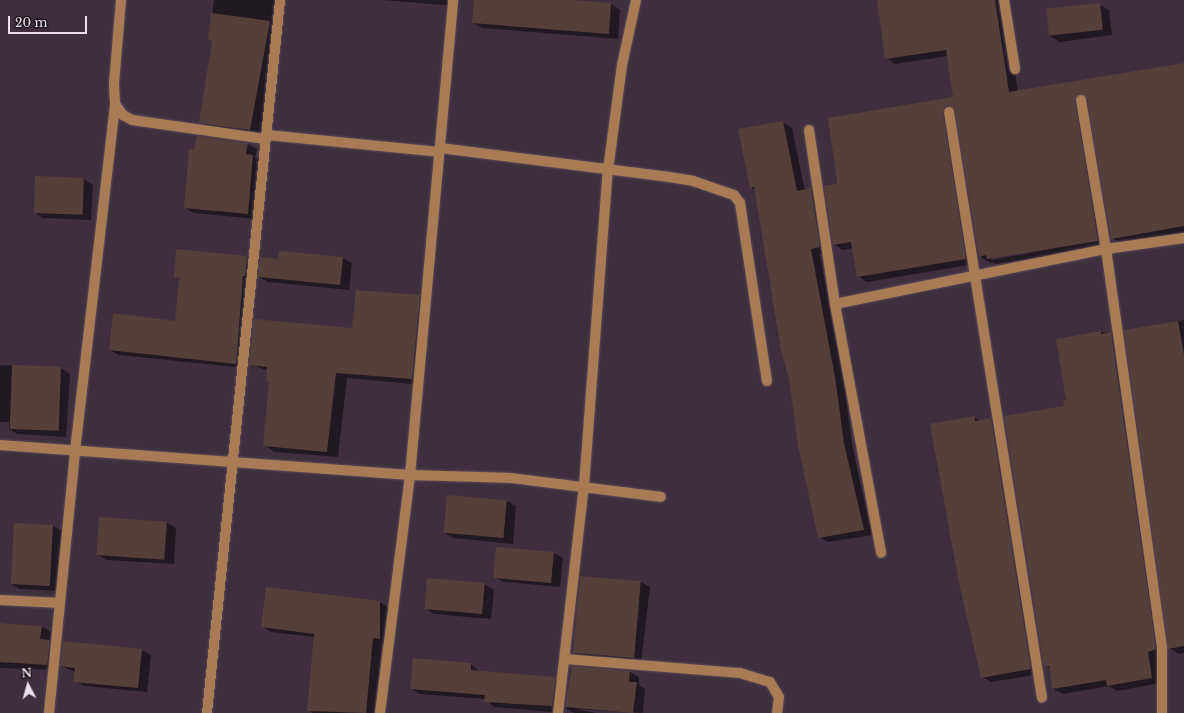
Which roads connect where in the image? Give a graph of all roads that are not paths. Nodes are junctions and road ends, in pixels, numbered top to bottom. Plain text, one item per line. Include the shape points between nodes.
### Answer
1 (121, 0) edge
2 (280, 0) edge
3 (453, 0) edge
4 (636, 0) edge
5 (1004, 0) edge
6 (1015, 69) dead end
7 (1081, 100) dead end
8 (115, 104) junction
9 (948, 112) dead end
10 (809, 130) dead end
11 (266, 137) junction
12 (440, 150) junction
13 (608, 170) junction
14 (1184, 238) edge
15 (1106, 249) junction
16 (976, 275) junction
17 (835, 304) junction
18 (767, 381) dead end
19 (0, 445) edge
20 (75, 451) junction
21 (234, 462) junction
22 (410, 475) junction
23 (584, 486) junction
24 (661, 497) dead end
25 (881, 553) dead end
26 (0, 600) edge
27 (60, 603) junction
28 (565, 659) junction
29 (1042, 698) dead end
30 (49, 713) edge
31 (207, 713) edge
32 (380, 713) edge
33 (558, 713) edge
34 (777, 713) edge
35 (1162, 713) edge

1 - 8 street via 114,84
2 - 11 street
3 - 12 street
4 - 13 street via 622,65
5 - 6 street
7 - 15 street
8 - 11 street via 123,115 132,120
8 - 20 street
9 - 16 street
10 - 17 street
11 - 12 street
11 - 21 street
12 - 13 street
12 - 22 street
13 - 18 street via 693,181 734,195 740,203
13 - 23 street
14 - 15 street
15 - 16 street
15 - 35 street via 1162,649
16 - 17 street
16 - 29 street
17 - 25 street
19 - 20 street
20 - 21 street
20 - 27 street
21 - 22 street
21 - 31 street
22 - 23 street via 510,478
22 - 32 street
23 - 24 street
23 - 28 street
26 - 27 street
27 - 30 street
28 - 33 street
28 - 34 street via 740,673 770,682 779,697

